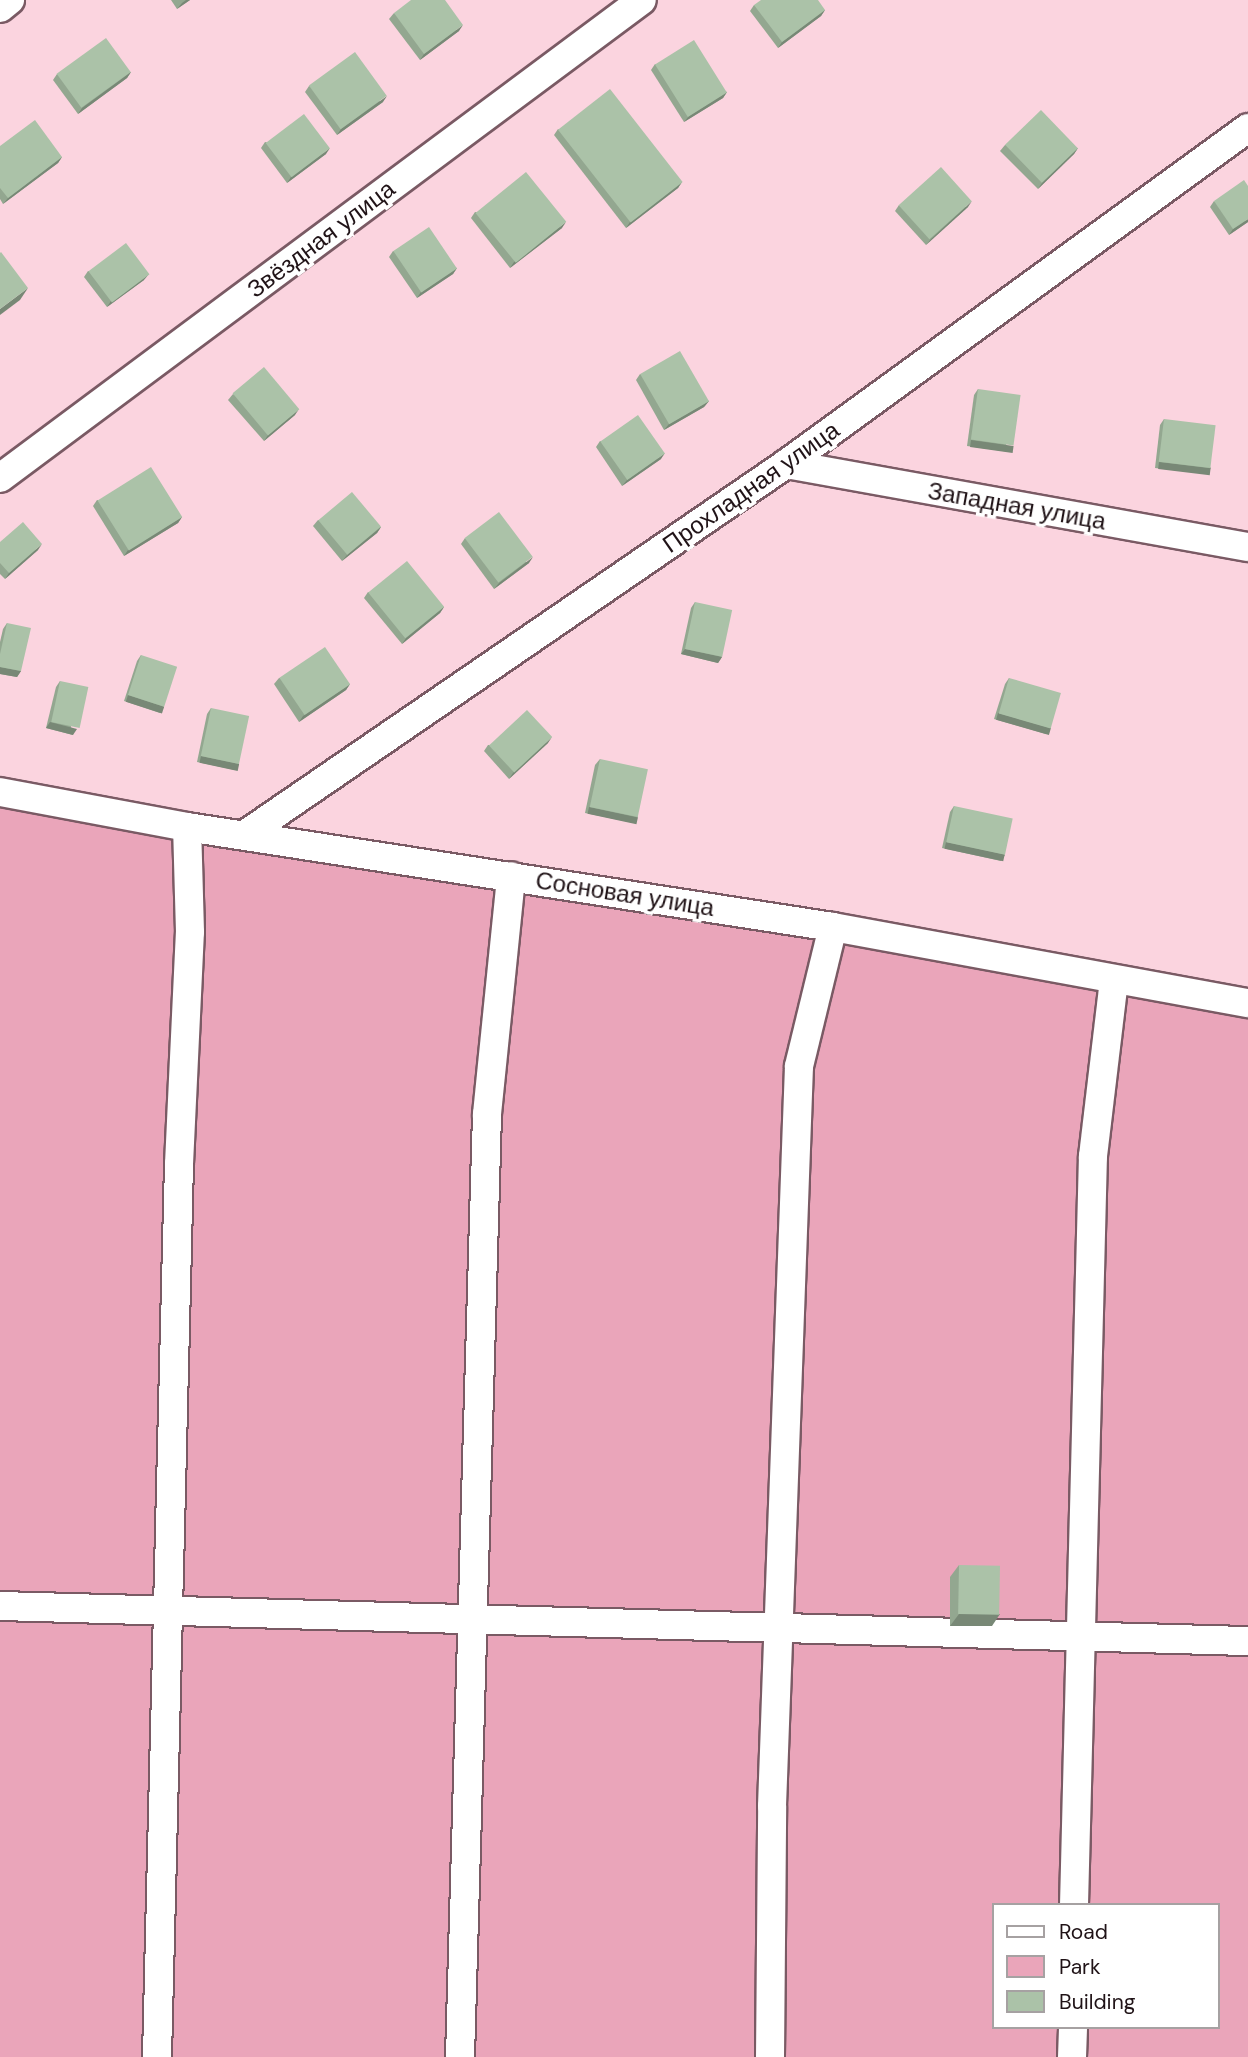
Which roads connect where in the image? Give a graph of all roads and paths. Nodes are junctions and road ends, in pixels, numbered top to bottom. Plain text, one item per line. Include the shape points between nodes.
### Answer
1 (10, 0) edge
2 (642, 0) edge
3 (0, 8) edge
4 (1248, 128) edge
5 (786, 464) junction
6 (0, 478) edge
7 (1248, 547) edge
8 (0, 792) edge
9 (187, 827) junction
10 (246, 834) junction
11 (511, 876) junction
12 (833, 927) junction
13 (1114, 981) junction
14 (1248, 1003) edge
15 (0, 1606) edge
16 (170, 1611) junction
17 (475, 1620) junction
18 (781, 1629) junction
19 (1081, 1637) junction
20 (1248, 1641) edge
21 (1074, 1903) edge
22 (1073, 2029) edge
23 (157, 2057) edge
24 (460, 2057) edge
25 (770, 2057) edge
26 (1072, 2057) edge

1 - 3 street
2 - 6 street, Звёздная улица
4 - 5 street, Прохладная улица
5 - 7 street, Западная улица
5 - 10 street, Прохладная улица
8 - 9 street, Сосновая улица
9 - 10 street, Сосновая улица
9 - 16 street via 190,932
10 - 11 street, Сосновая улица
11 - 12 street, Сосновая улица
11 - 17 street via 487,1114
12 - 13 street, Сосновая улица
12 - 18 street via 799,1066
13 - 14 street, Сосновая улица
13 - 19 street via 1093,1156
15 - 16 street
16 - 17 street
16 - 23 street
17 - 18 street
17 - 24 street via 468,1706
18 - 19 street
18 - 25 street via 772,1806
19 - 20 street
19 - 21 street
22 - 26 street

